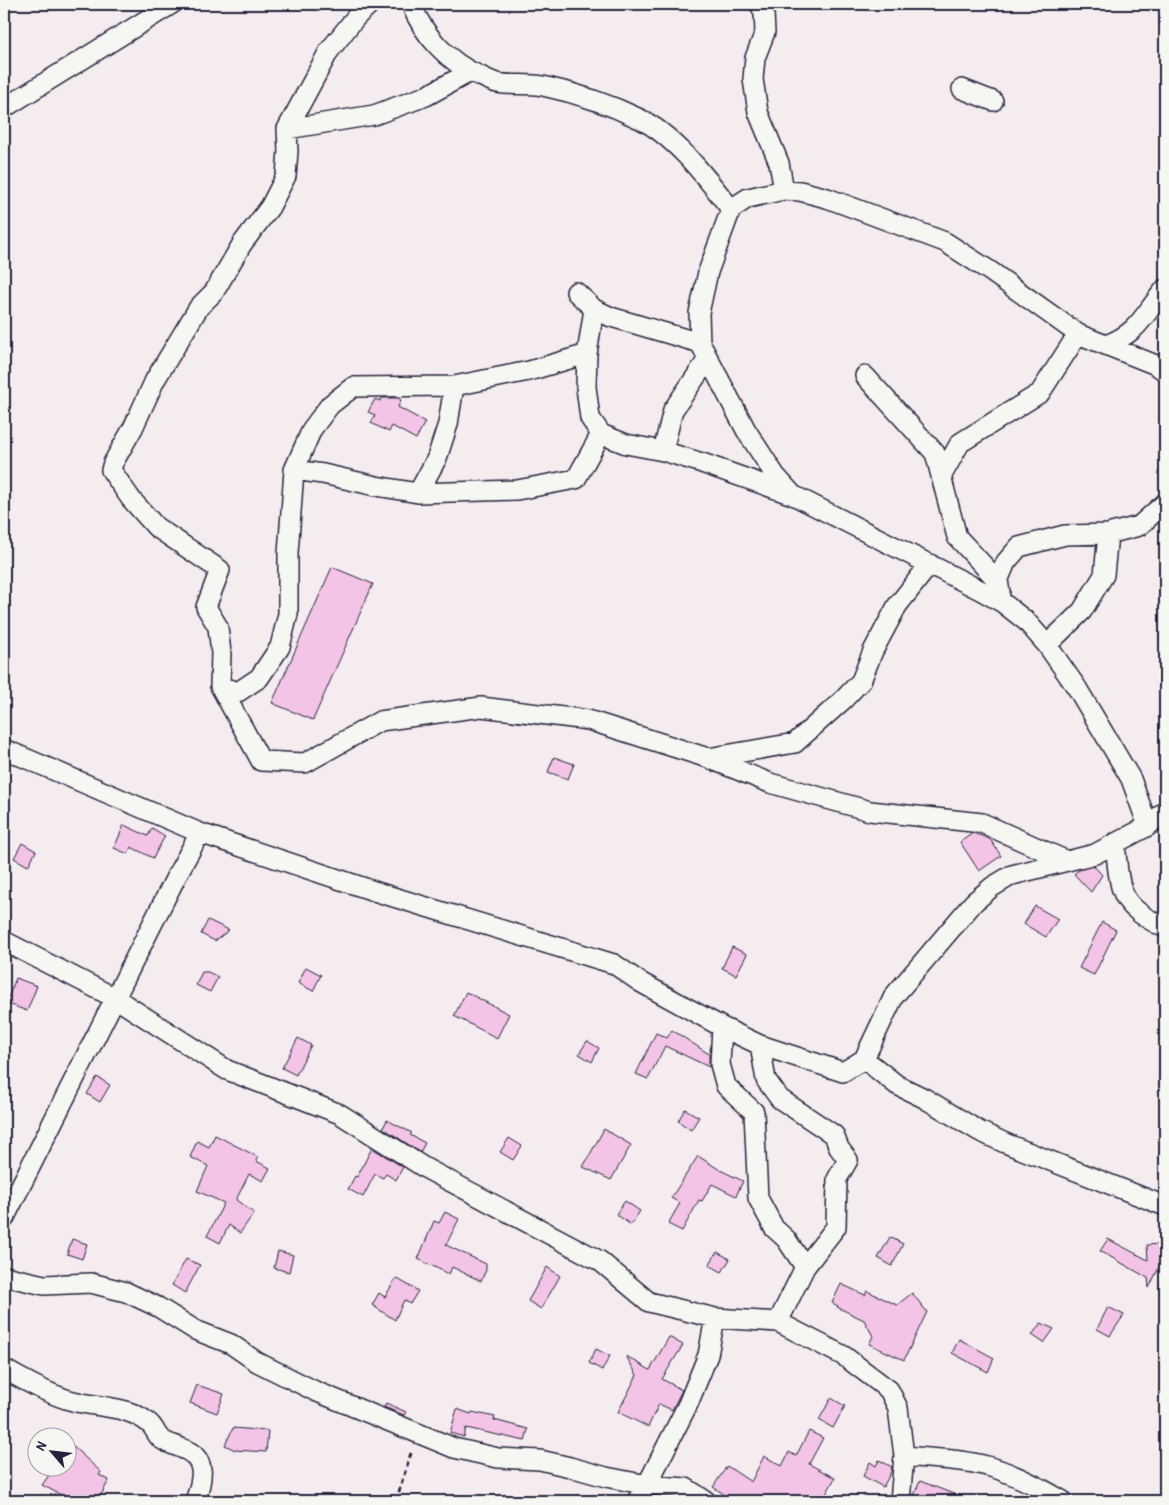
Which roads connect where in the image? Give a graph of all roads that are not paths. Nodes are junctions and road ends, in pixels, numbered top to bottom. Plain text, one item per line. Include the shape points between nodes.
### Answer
1 (172, 4) edge
2 (370, 4) edge
3 (411, 4) edge
4 (760, 4) edge
5 (470, 72) junction
6 (962, 89) dead end
7 (992, 101) dead end
8 (4, 108) edge
9 (286, 130) junction
10 (784, 190) junction
11 (731, 209) junction
12 (1165, 289) edge
13 (576, 292) dead end
14 (594, 309) junction
15 (1078, 334) junction
16 (700, 343) junction
17 (1106, 345) junction
18 (587, 354) junction
19 (708, 359) junction
20 (1165, 371) edge
21 (865, 376) dead end
22 (454, 386) junction
23 (601, 434) junction
24 (663, 450) junction
25 (294, 470) junction
26 (941, 476) junction
27 (418, 493) junction
28 (793, 495) junction
29 (1165, 503) edge
30 (1108, 534) junction
31 (930, 564) junction
32 (998, 581) junction
33 (1003, 603) junction
34 (1047, 645) junction
35 (220, 686) junction
36 (4, 749) edge
37 (708, 758) junction
38 (1165, 811) edge
39 (1148, 826) junction
40 (200, 834) junction
41 (1115, 843) junction
42 (1067, 861) junction
43 (1165, 928) edge
44 (6, 948) edge
45 (115, 998) junction
46 (722, 1027) junction
47 (760, 1045) junction
48 (864, 1059) junction
49 (1165, 1206) edge
50 (4, 1219) edge
51 (805, 1267) junction
52 (4, 1276) edge
53 (715, 1318) junction
54 (778, 1322) junction
55 (4, 1369) edge
56 (904, 1456) junction
57 (647, 1485) junction
58 (195, 1501) edge
59 (637, 1501) edge
60 (706, 1501) edge
61 (900, 1501) edge
62 (1063, 1501) edge

1 - 8 street
2 - 9 street via 329,51
3 - 5 street via 435,44
4 - 10 street via 765,32 755,58 753,79 758,112 779,163
5 - 9 street via 426,96 374,115
5 - 11 street via 496,83 541,86 593,99 642,119 664,135 700,170
6 - 7 street
9 - 35 street via 286,176 270,207 242,244 214,292 199,307 155,380 110,470 156,527 220,570 206,607 218,627
10 - 11 street via 748,198
10 - 15 street via 827,198 945,242
11 - 16 street via 708,272 699,313
12 - 17 street via 1139,326 1121,340
13 - 14 street
14 - 16 street
14 - 18 street
15 - 17 street
15 - 26 street via 1040,393 960,443
16 - 19 street
17 - 20 street
18 - 22 street via 529,371
18 - 23 street via 586,388 590,418
19 - 24 street via 673,410
19 - 28 street via 751,438 775,475
21 - 26 street via 935,453
22 - 25 street via 352,387 330,405 312,429
22 - 27 street via 448,424 437,458
23 - 24 street via 626,444
23 - 27 street via 576,479 517,490
24 - 28 street
25 - 27 street
25 - 35 street via 288,614 280,647 259,678 238,692
26 - 32 street via 958,537
28 - 31 street
29 - 30 street via 1139,526
30 - 32 street via 1065,536 1019,547 1006,562
30 - 34 street via 1104,575 1082,611
31 - 33 street
31 - 37 street via 897,606 873,651 862,681 802,737 795,743
32 - 33 street
33 - 34 street via 1026,621
34 - 39 street via 1077,688 1131,780
35 - 37 street via 261,761 305,763 380,720 481,706 588,720
36 - 40 street
37 - 42 street via 770,783 870,811 982,823
38 - 39 street
39 - 41 street
40 - 45 street
40 - 46 street via 614,964
41 - 42 street via 1095,854
41 - 43 street via 1122,891 1131,905
42 - 48 street via 1012,875 974,902 894,996
44 - 45 street
45 - 50 street
45 - 53 street via 228,1070 340,1114 425,1168 600,1262 649,1302
46 - 47 street
46 - 51 street via 720,1064 726,1086 754,1112 758,1198 774,1228 786,1239
47 - 48 street via 843,1072
47 - 51 street via 766,1080 780,1099 834,1135 848,1160 837,1179 836,1226
48 - 49 street via 897,1085 979,1131
51 - 54 street
52 - 57 street via 44,1285 91,1284 126,1292 195,1330 231,1344 257,1362 315,1391 454,1448 498,1458 540,1460
53 - 54 street
53 - 57 street via 708,1355
54 - 56 street via 844,1356 889,1390 898,1408
55 - 58 street via 73,1401 135,1414 150,1423 160,1438 191,1451 197,1456 200,1466 200,1486
56 - 61 street
56 - 62 street via 960,1461 999,1469
57 - 59 street
57 - 60 street via 686,1488

